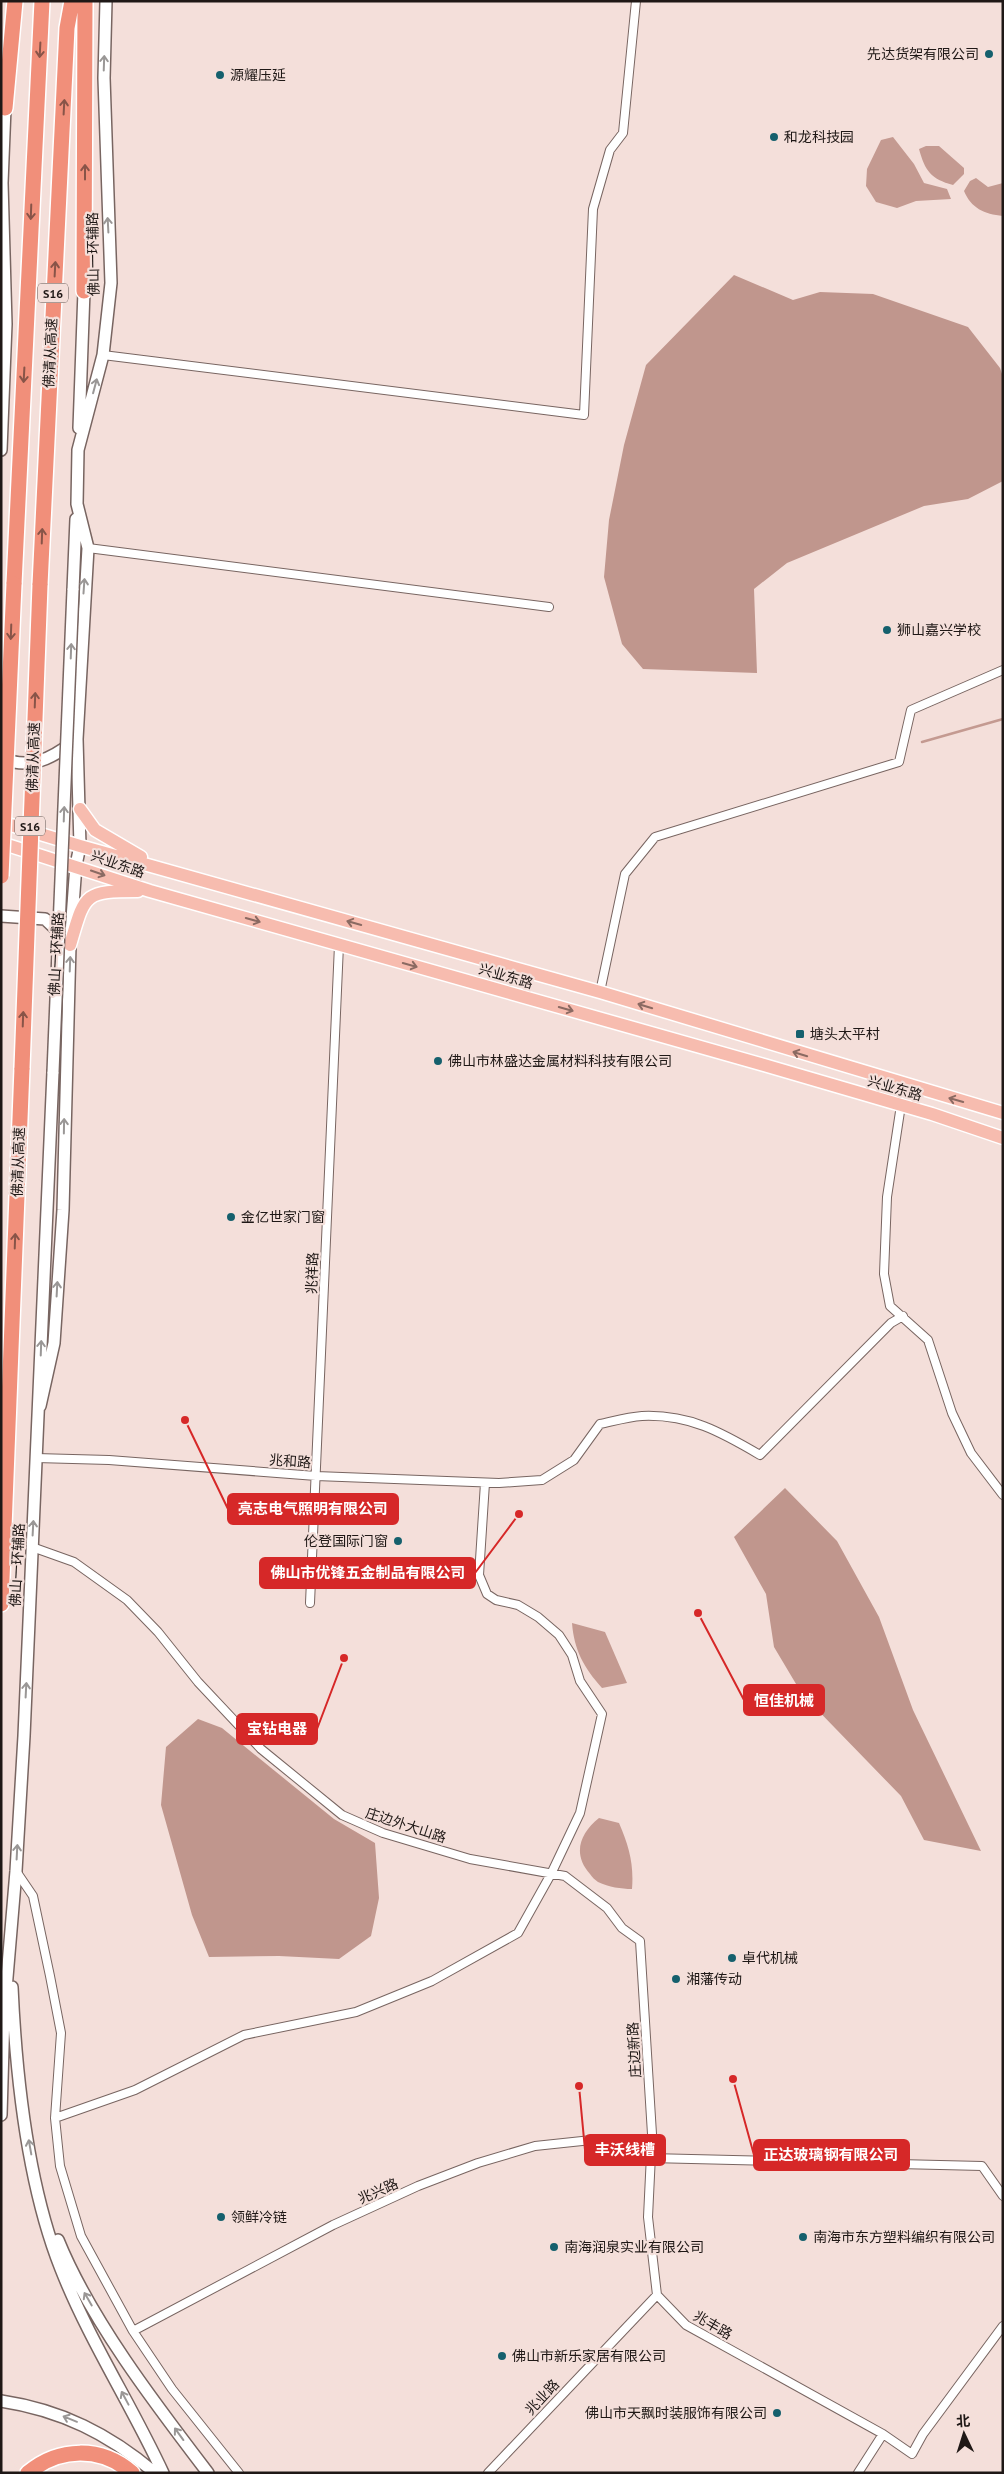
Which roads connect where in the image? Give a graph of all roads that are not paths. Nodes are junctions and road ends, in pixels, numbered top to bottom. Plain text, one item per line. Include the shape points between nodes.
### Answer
1 (15, 1) edge
2 (42, 1) edge
3 (72, 1) edge
4 (85, 1) edge
5 (106, 1) edge
6 (636, 1) edge
7 (5, 108) joint
8 (2, 221) edge
9 (5, 285) junction
10 (84, 291) joint
11 (1, 305) edge
12 (103, 355) junction
13 (1, 450) edge
14 (78, 450) junction
15 (77, 504) junction
16 (88, 548) junction
17 (549, 607) dead end
18 (1003, 670) edge
19 (77, 739) junction
20 (1, 758) edge
21 (80, 809) junction
22 (1, 822) edge
23 (1, 843) edge
24 (80, 846) junction
25 (76, 865) junction
26 (168, 870) junction
27 (1, 876) edge
28 (150, 891) junction
29 (1, 916) edge
30 (70, 945) junction
31 (339, 945) junction
32 (600, 992) junction
33 (901, 1105) junction
34 (1003, 1113) edge
35 (1003, 1136) edge
36 (903, 1316) junction
37 (40, 1406) junction
38 (36, 1458) junction
39 (316, 1476) junction
40 (485, 1482) junction
41 (1003, 1495) edge
42 (32, 1547) junction
43 (310, 1603) dead end
44 (1, 1604) edge
45 (16, 1872) junction
46 (551, 1874) junction
47 (11, 1936) junction
48 (640, 1941) joint
49 (1, 2115) edge
50 (54, 2118) junction
51 (650, 2158) junction
52 (40, 2194) junction
53 (1003, 2196) edge
54 (657, 2295) junction
55 (1003, 2326) edge
56 (133, 2332) junction
57 (1, 2400) edge
58 (883, 2434) junction
59 (28, 2473) edge
60 (132, 2473) edge
61 (155, 2473) edge
62 (163, 2473) edge
63 (208, 2473) edge
64 (240, 2473) edge
65 (488, 2473) edge
66 (858, 2473) edge

1 - 7 highway
2 -> 27 highway, 佛清从高速 / S16, bridge
44 -> 3 highway, 佛清从高速 / S16, bridge via 40,585 68,28
10 -> 4 highway
12 -> 5 main road, 佛山一环辅路 via 111,283 104,78
6 - 12 street via 623,133 610,150 593,209 584,416
7 - 8 main road
8 - 9 main road
9 - 11 main road
9 - 13 main road
10 - 14 main road
14 -> 12 main road, 佛山一环辅路
14 - 15 main road, 佛山一环辅路
15 - 16 main road, 佛山一环辅路
37 -> 15 main road, 佛山一环辅路, bridge
16 - 17 street
19 -> 16 main road, 佛山一环辅路
18 - 32 street via 912,710 899,762 654,836 625,874
19 - 20 main road via 48,760 22,763
19 - 21 main road, 佛山一环辅路
21 - 24 main road, 佛山一环辅路
21 - 26 main road via 95,830
22 - 24 main road, 兴业东路
23 - 25 main road, 兴业东路
24 - 25 main road, 佛山一环辅路
24 - 26 main road, 兴业东路
25 -> 28 main road, 兴业东路
25 - 30 main road, 佛山一环辅路
32 -> 26 main road, 兴业东路
28 - 30 main road via 100,892 88,898 80,911
28 -> 31 main road, 兴业东路
29 - 30 main road via 45,919
37 -> 30 main road, 佛山一环辅路 via 54,1342 63,1210
31 -> 33 main road, 兴业东路
31 - 39 street, 兆祥路
34 -> 32 main road, 兴业东路
33 - 35 main road, 兴业东路
33 - 36 street via 887,1197 884,1274 890,1306
36 - 40 street, 兆和路 via 891,1323 760,1455 722,1433 690,1420 642,1416 600,1424 574,1460 542,1480
36 - 41 street via 928,1340 952,1412 971,1452
37 - 38 main road, 佛山一环辅路
38 - 39 street, 兆和路 via 109,1460
42 -> 38 main road, 佛山一环辅路
39 - 40 street, 兆和路
39 - 43 street, 兆祥路
40 - 46 street via 479,1575 486,1594 518,1605 559,1635 572,1655 580,1681 602,1714 580,1813
45 -> 42 main road, 佛山一环辅路
42 - 46 street, 庄边外大山路 via 74,1562 127,1600 261,1749 342,1815 383,1833 470,1859
45 - 47 main road, 佛山一环辅路
45 - 50 street via 34,1896 60,2033
46 - 48 street, 庄边外大山路 via 565,1876 607,1908 622,1928
46 - 50 street via 518,1933 432,1981 356,2012 244,2035 135,2090
47 - 49 main road via 4,2013
52 -> 47 main road via 16,2056
48 - 51 street, 庄边新路 via 652,2134
50 - 56 street via 60,2166 81,2236
51 - 53 street, 兆兴路 via 982,2166
51 - 54 street via 648,2216
51 - 56 street, 兆兴路 via 601,2139 535,2146 478,2163 333,2225
62 -> 52 main road via 61,2270
63 -> 52 main road via 134,2371 94,2309 68,2262
54 - 58 street, 兆丰路 via 686,2325
54 - 65 street, 兆业路
55 - 58 street, 兆丰路 via 923,2434 912,2454
56 - 64 street via 172,2389
61 -> 57 main road via 118,2444 80,2423 40,2408
58 - 66 street
59 - 60 highway via 37,2465 58,2456 78,2452 99,2454

